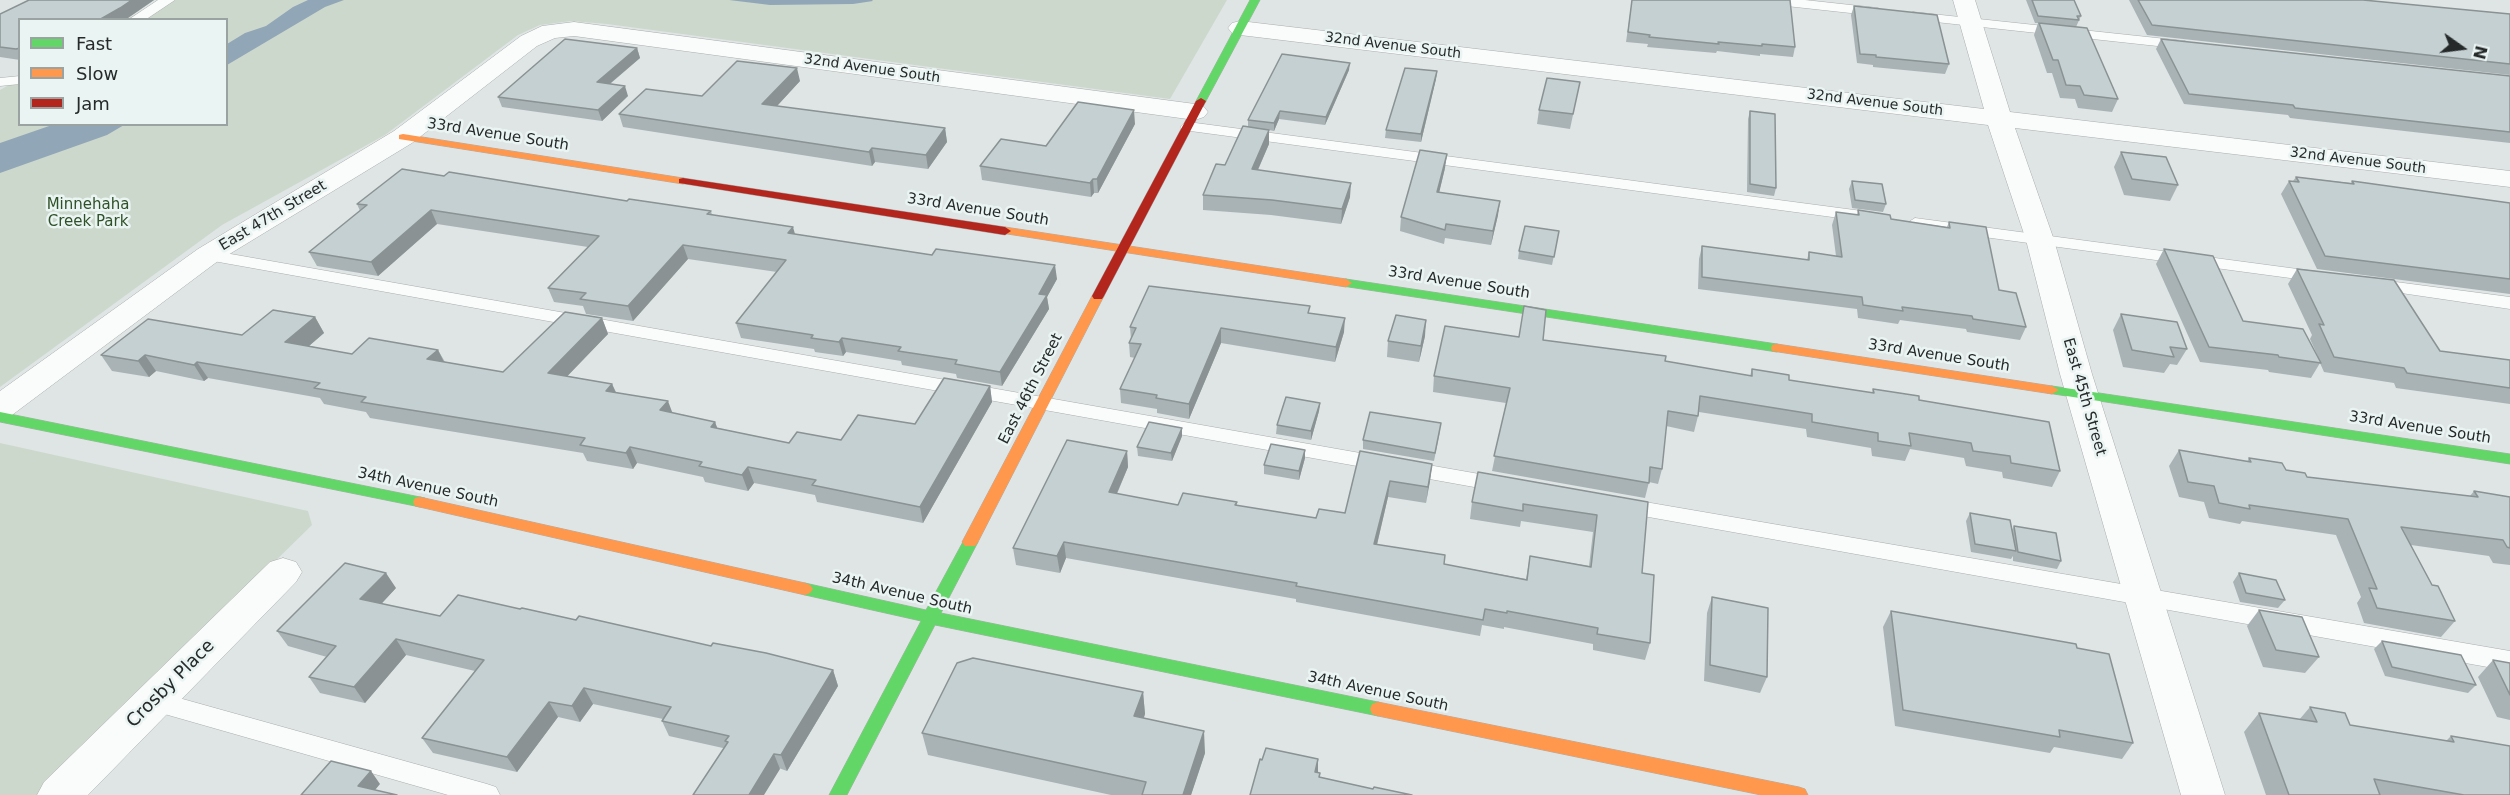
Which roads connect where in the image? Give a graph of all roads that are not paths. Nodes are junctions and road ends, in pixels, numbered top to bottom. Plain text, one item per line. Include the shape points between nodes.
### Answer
1 (168, 0) edge
2 (1255, 0) edge
3 (1768, 0) edge
4 (1967, 11) edge
5 (137, 18) edge
6 (1240, 28) junction
7 (550, 31) joint
8 (2201, 47) edge
9 (18, 80) edge
10 (0, 82) edge
11 (2000, 118) junction
12 (1192, 119) junction
13 (403, 137) junction
14 (2510, 179) edge
15 (2040, 240) junction
16 (1123, 249) junction
17 (208, 255) junction
18 (2332, 279) edge
19 (2355, 282) edge
20 (2510, 303) edge
21 (2082, 395) junction
22 (1042, 404) junction
23 (0, 407) edge
24 (0, 417) edge
25 (2510, 459) edge
26 (1523, 489) edge
27 (1605, 503) edge
28 (283, 572) dead end
29 (2144, 596) junction
30 (933, 617) junction
31 (2510, 661) edge
32 (154, 701) junction
33 (59, 795) edge
34 (487, 795) edge
35 (838, 795) edge
36 (1799, 795) edge
37 (2203, 795) edge

1 - 5 lane
2 - 6 street, East 46th Street
3 - 4 lane
4 - 8 lane
4 - 11 street, East 45th Street
6 - 11 street, 32nd Avenue South
6 - 12 street, East 46th Street
7 - 12 street, 32nd Avenue South via 574,29
7 - 13 street, East 47th Street via 529,41
9 - 10 lane
11 - 14 street, 32nd Avenue South
11 - 15 street, East 45th Street
12 - 15 lane
12 - 16 street, East 46th Street
13 - 16 street, 33rd Avenue South
13 - 17 street, East 47th Street
15 - 18 lane
15 - 21 street, East 45th Street
16 - 21 street, 33rd Avenue South
16 - 22 street, East 46th Street
17 - 22 lane
17 - 23 street, East 47th Street
19 - 20 lane
21 - 25 street, 33rd Avenue South
21 - 29 street, East 45th Street
22 - 26 lane
22 - 30 street, East 46th Street
24 - 30 street, 34th Avenue South via 366,490
27 - 29 lane
28 - 32 street, Crosby Place
29 - 31 lane
29 - 37 street, East 45th Street
30 - 35 street, East 46th Street
30 - 36 street, 34th Avenue South
32 - 33 street, Crosby Place
32 - 34 lane

